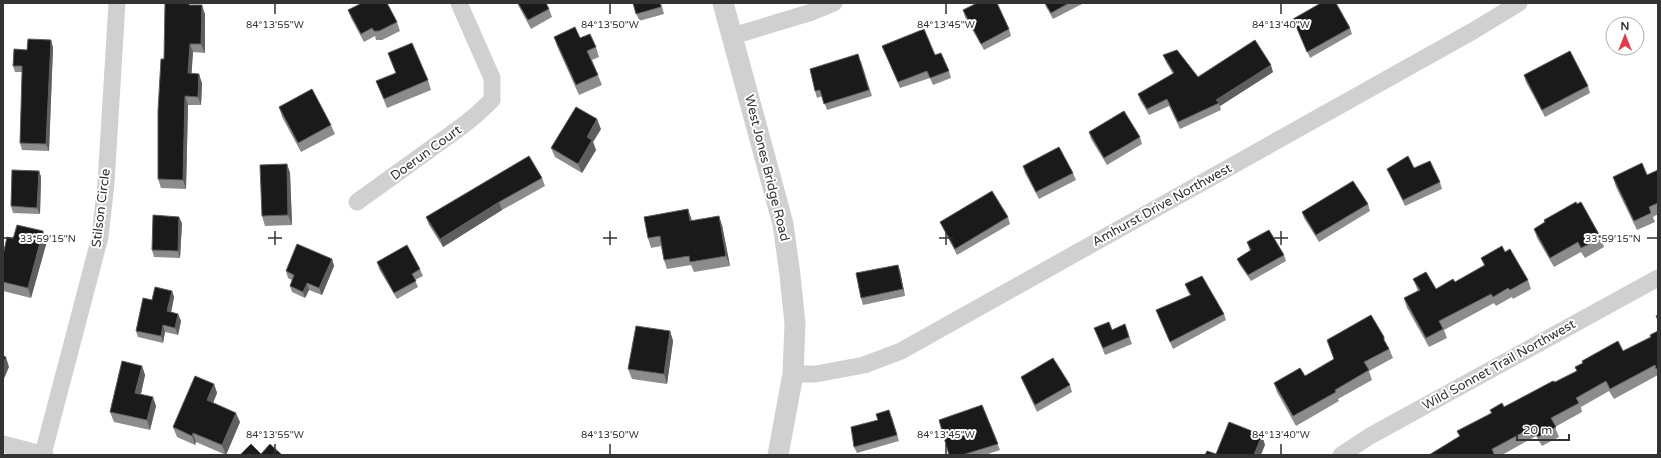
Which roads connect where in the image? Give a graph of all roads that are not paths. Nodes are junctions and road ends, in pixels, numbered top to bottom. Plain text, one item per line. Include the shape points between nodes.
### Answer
1 (117, 3) edge
2 (458, 3) edge
3 (723, 3) edge
4 (834, 3) edge
5 (1519, 3) edge
6 (733, 36) junction
7 (357, 202) dead end
8 (1658, 278) edge
9 (793, 374) junction
10 (3, 444) edge
11 (44, 455) edge
12 (778, 455) edge
13 (1341, 455) edge

1 - 11 street, Stilson Circle via 106,183 100,237
2 - 7 street, Doerun Court via 492,78 492,100 466,123
3 - 6 street, West Jones Bridge Road
4 - 6 street
5 - 9 street, Amhurst Drive Northwest via 900,351 864,365 816,374
6 - 9 street, West Jones Bridge Road via 783,224 795,324
8 - 13 street, Wild Sonnet Trail Northwest via 1377,432
9 - 12 street, West Jones Bridge Road
10 - 11 street, Stilson Circle

